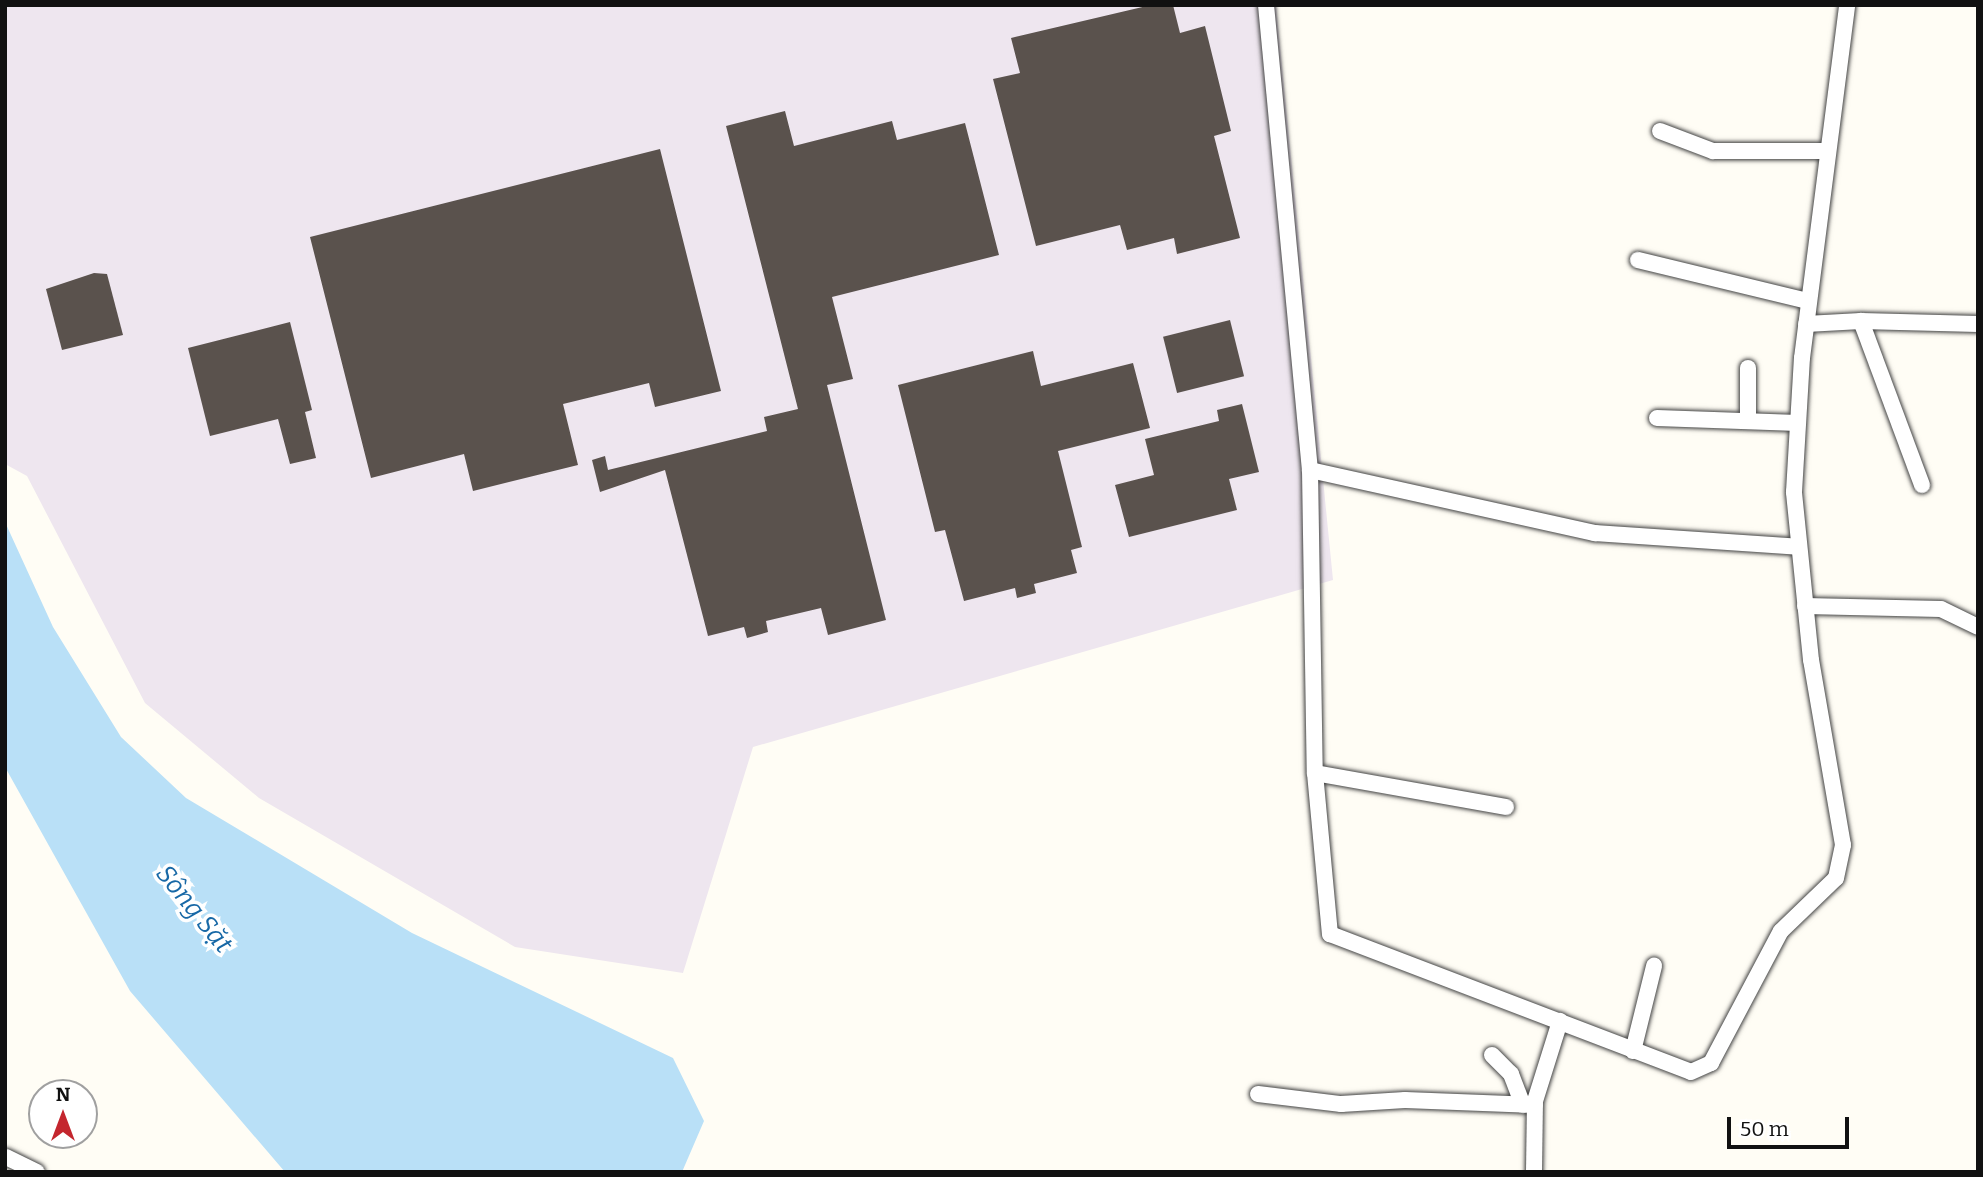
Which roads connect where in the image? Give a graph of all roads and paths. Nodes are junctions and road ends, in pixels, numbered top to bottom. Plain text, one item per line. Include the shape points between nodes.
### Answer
1 (1266, 5) edge
2 (1847, 5) edge
3 (1660, 131) dead end
4 (1826, 151) junction
5 (1637, 260) dead end
6 (1808, 301) junction
7 (1861, 321) junction
8 (1806, 324) junction
9 (1978, 324) edge
10 (1748, 368) dead end
11 (1657, 418) dead end
12 (1748, 421) junction
13 (1798, 423) junction
14 (1310, 470) junction
15 (1922, 485) dead end
16 (1798, 548) junction
17 (1805, 606) junction
18 (1978, 627) edge
19 (1315, 773) junction
20 (1506, 807) dead end
21 (1654, 966) dead end
22 (1560, 1021) junction
23 (1633, 1051) junction
24 (1492, 1055) dead end
25 (1258, 1094) dead end
26 (1529, 1105) junction
27 (6, 1157) edge
28 (37, 1172) edge
29 (1534, 1172) edge

1 - 14 street
2 - 4 street
3 - 4 street via 1713,151
4 - 6 street
5 - 6 street
6 - 8 street
7 - 8 street
7 - 9 street
7 - 15 street
8 - 13 street
10 - 12 street
11 - 12 street
12 - 13 street
13 - 16 street
14 - 16 street via 1595,533
14 - 19 street
16 - 17 street
17 - 18 street via 1941,609
17 - 23 street via 1840,808 1843,845 1836,878 1771,946 1703,1072
19 - 20 street
19 - 22 street via 1330,934
21 - 23 street
22 - 23 street
22 - 26 street
24 - 26 street via 1511,1074
25 - 26 street via 1341,1104
26 - 29 street
27 - 28 street

